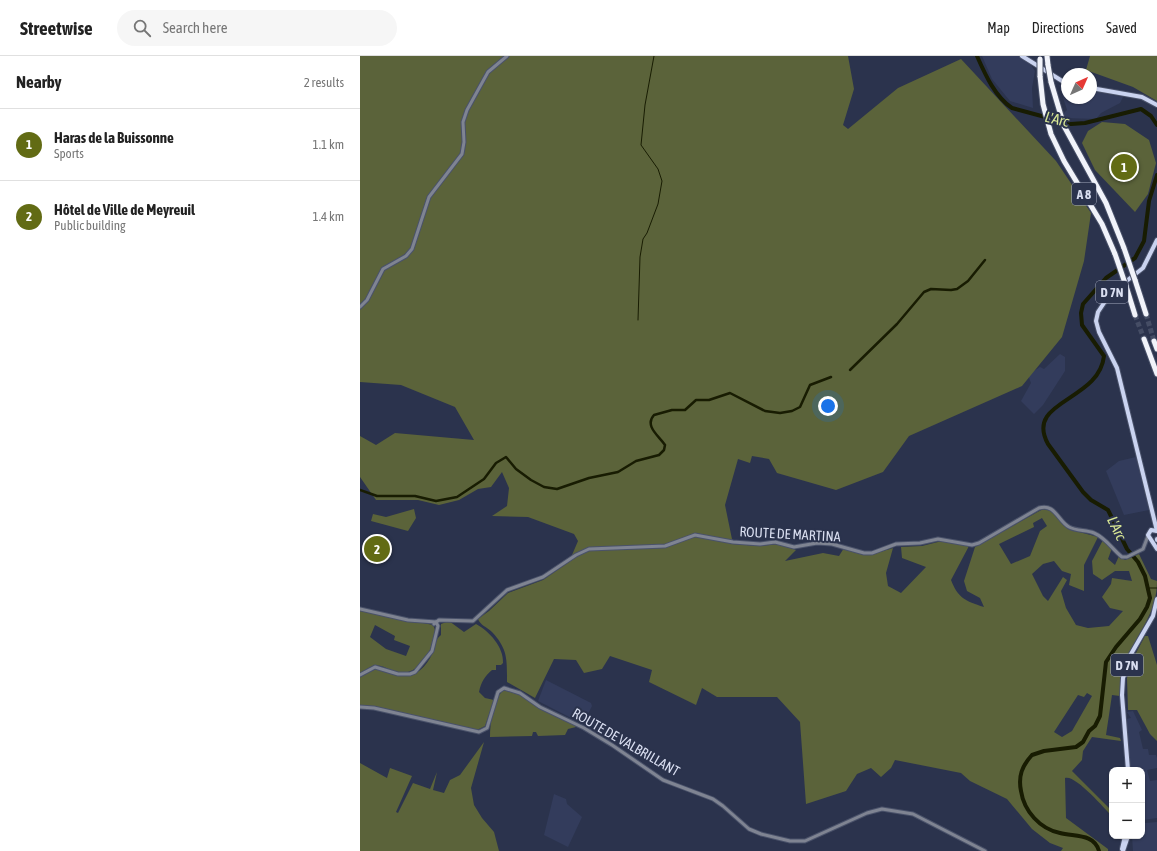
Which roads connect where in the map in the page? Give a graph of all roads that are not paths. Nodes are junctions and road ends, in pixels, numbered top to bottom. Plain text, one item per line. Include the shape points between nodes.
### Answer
1 (506, 56) edge
2 (1022, 56) edge
3 (1025, 56) edge
4 (1048, 56) edge
5 (1040, 58) edge
6 (1061, 79) edge
7 (1061, 79) edge
8 (1097, 90) edge
9 (1157, 105) edge
10 (1157, 240) edge
11 (360, 306) edge
12 (1146, 314) tunnel mouth
13 (1136, 315) tunnel mouth
14 (1144, 339) tunnel mouth
15 (1154, 341) dead end
16 (1157, 349) edge
17 (1157, 374) edge
18 (1153, 513) junction
19 (1151, 530) junction
20 (1157, 531) edge
21 (1149, 539) junction
22 (1157, 539) edge
23 (1157, 549) edge
24 (1157, 599) edge
25 (360, 609) edge
26 (435, 623) junction
27 (360, 675) edge
28 (360, 707) edge
29 (1127, 767) edge
30 (1125, 839) edge
31 (985, 851) edge
32 (1122, 851) edge

1 - 11 street via 488,72 467,110 463,122 462,154 429,197 412,250 383,269 367,300
2 - 6 main road
3 - 7 main road
4 - 12 highway, A 8, bridge via 1058,109 1070,138 1106,203
5 - 13 highway, A 8, bridge via 1043,104 1051,134 1064,161 1102,224
8 - 9 main road via 1149,100
10 - 18 main road, D 7N via 1144,268 1110,294 1098,312 1096,321 1117,368
14 - 17 highway
15 - 16 highway
18 - 19 main road, D 7N
18 - 20 main road, D 7N
19 - 20 main road
19 - 21 main road
21 - 22 main road
21 - 23 main road
21 - 26 street, ROUTE DE MARTINA via 1142,550 1127,557 1120,556 1101,537 1088,531 1070,528 1054,511 1046,507 1039,508 975,545 938,539 896,544 868,553 832,544 816,543 794,547 775,542 733,542 691,535 664,546 598,548 581,552 546,576 508,590 473,621 442,620
24 - 29 main road, D 7N via 1153,616 1131,654 1123,678
25 - 26 street via 408,620
26 - 27 street via 432,652 415,672 398,674 375,667
28 - 31 street, ROUTE DE VALBRILLANT via 479,732 487,728 498,692 508,688 584,728 663,780 713,799 749,829 761,834 790,841 805,841 867,813 882,809 913,814
30 - 32 main road

